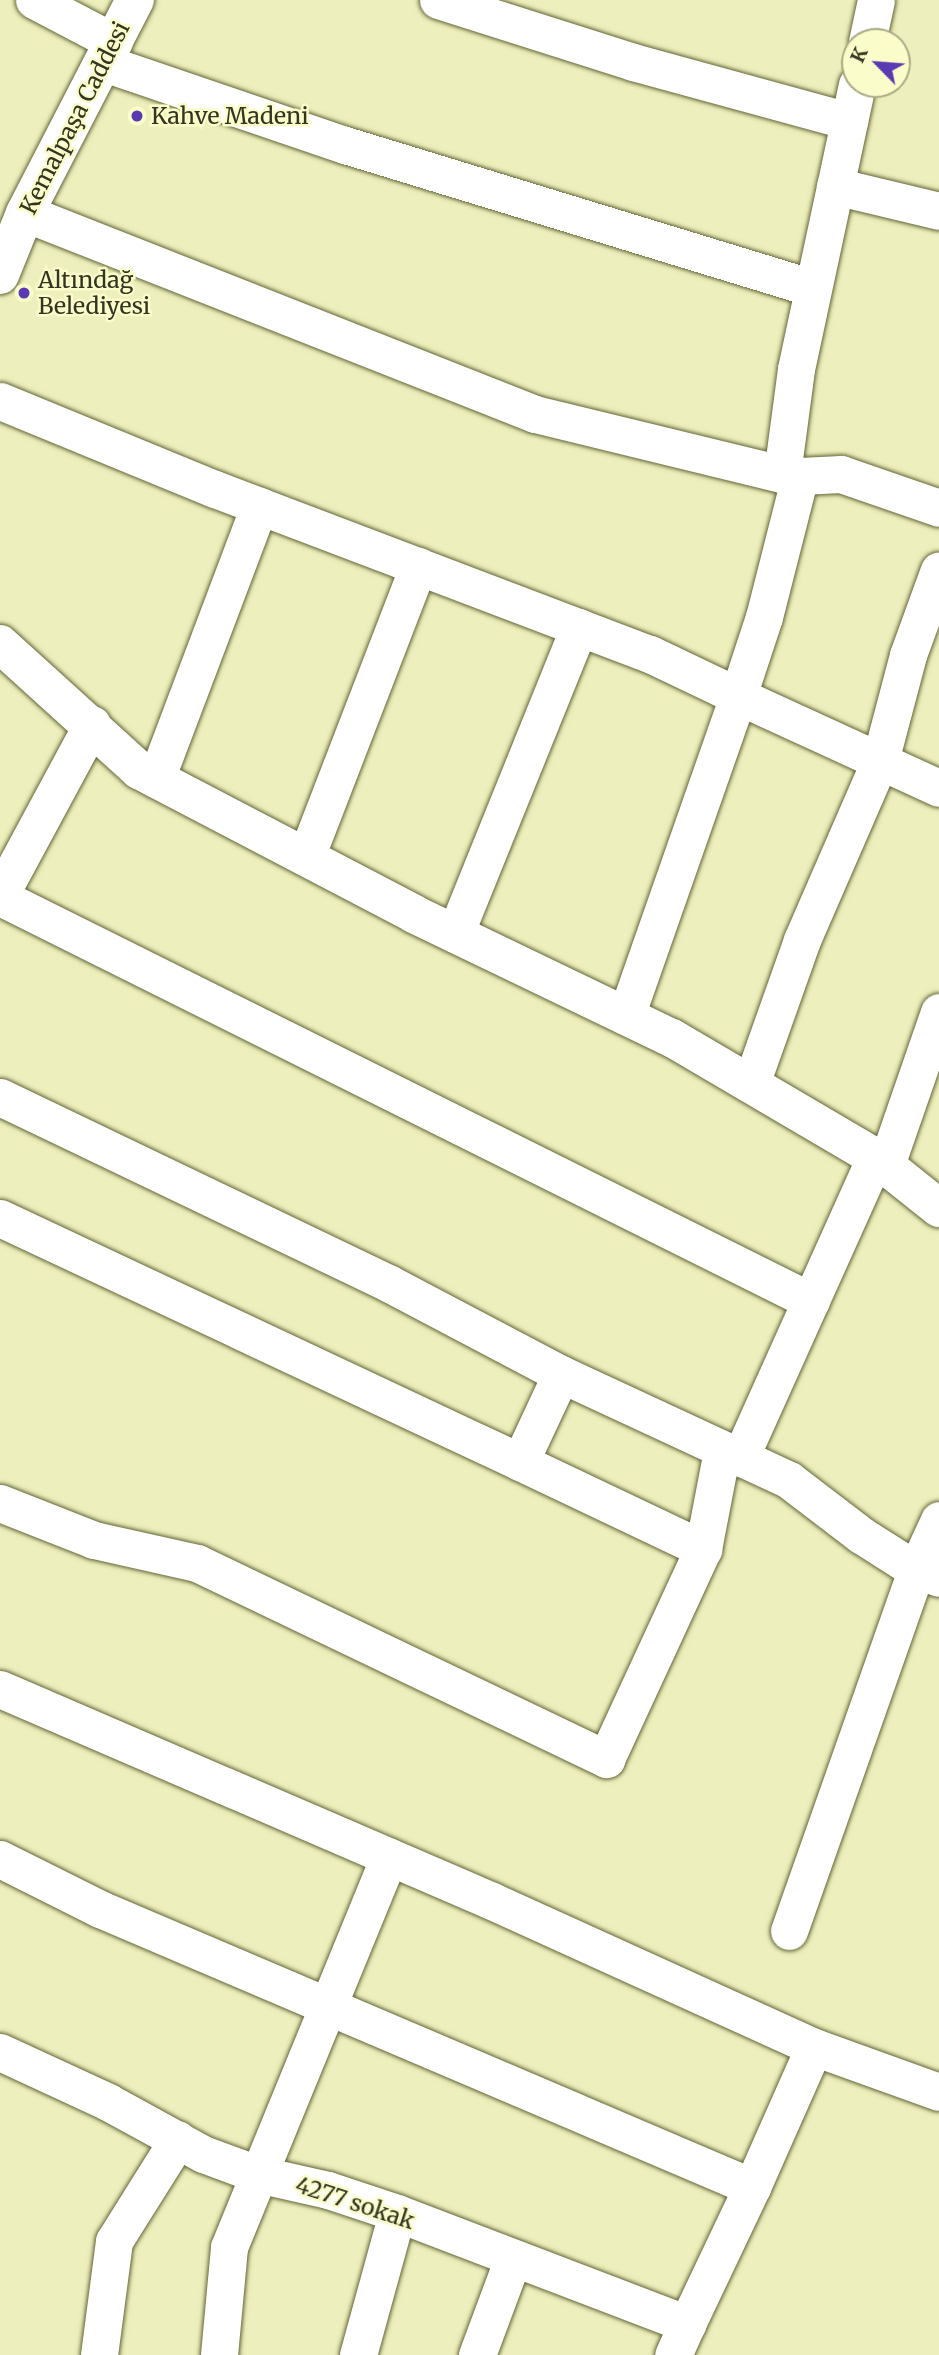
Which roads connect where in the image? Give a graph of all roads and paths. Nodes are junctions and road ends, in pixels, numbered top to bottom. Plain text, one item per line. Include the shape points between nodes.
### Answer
1 (34, 0) edge
2 (135, 0) edge
3 (438, 0) edge
4 (876, 0) edge
5 (870, 28) edge
6 (109, 52) junction
7 (854, 98) edge
8 (849, 121) junction
9 (835, 186) junction
10 (939, 211) edge
11 (25, 213) junction
12 (3, 260) edge
13 (813, 288) junction
14 (0, 401) edge
15 (791, 475) junction
16 (259, 506) junction
17 (939, 508) edge
18 (418, 566) junction
19 (939, 570) edge
20 (579, 627) junction
21 (0, 644) edge
22 (738, 696) junction
23 (92, 724) junction
24 (880, 761) junction
25 (156, 779) junction
26 (939, 788) edge
27 (306, 857) junction
28 (0, 896) edge
29 (455, 934) junction
30 (939, 1012) edge
31 (626, 1016) junction
32 (751, 1084) junction
33 (0, 1097) edge
34 (881, 1161) junction
35 (939, 1208) edge
36 (0, 1217) edge
37 (811, 1301) junction
38 (561, 1374) junction
39 (731, 1454) junction
40 (520, 1462) junction
41 (0, 1503) edge
42 (939, 1520) edge
43 (703, 1549) junction
44 (928, 1574) edge
45 (0, 1689) edge
46 (389, 1856) junction
47 (0, 1859) edge
48 (789, 1931) dead end
49 (326, 2006) junction
50 (814, 2047) junction
51 (0, 2052) edge
52 (935, 2080) edge
53 (178, 2139) junction
54 (257, 2174) junction
55 (752, 2187) junction
56 (397, 2213) junction
57 (513, 2258) junction
58 (680, 2340) edge
59 (99, 2355) edge
60 (219, 2355) edge
61 (358, 2355) edge
62 (477, 2355) edge

1 - 6 street
2 - 6 main road, Kemalpaşa Caddesi
3 - 8 street via 633,62
4 - 5 street
6 - 11 main road, Kemalpaşa Caddesi
6 - 13 street via 345,145
7 - 8 street
8 - 9 street
9 - 10 street
9 - 13 street
11 - 12 main road, Kemalpaşa Caddesi
11 - 15 street via 535,414
13 - 15 street
14 - 16 street
15 - 17 street via 841,474
15 - 22 street via 764,617
16 - 18 street
16 - 25 street
18 - 20 street
18 - 27 street
19 - 24 street via 908,655
20 - 22 street
20 - 29 street
21 - 23 main road
22 - 24 street
22 - 31 street
23 - 25 main road via 139,770
23 - 28 street
24 - 26 street
24 - 32 street via 802,940
25 - 27 main road
27 - 29 main road
28 - 37 street
29 - 31 main road
30 - 34 street
31 - 32 main road
32 - 34 main road
33 - 38 street via 390,1284
34 - 35 main road
34 - 37 street
36 - 40 street
37 - 39 street
38 - 39 street
38 - 40 street
39 - 43 street
39 - 44 street via 789,1480
40 - 43 street
41 - 43 street via 94,1539 209,1568 607,1759
42 - 44 street
44 - 48 street
45 - 46 street
46 - 49 street
46 - 50 street
47 - 49 street via 100,1909
49 - 54 street
49 - 55 street
50 - 52 street
50 - 55 street
51 - 53 street, 4277 sokak
53 - 54 street, 4277 sokak
53 - 59 street via 114,2241
54 - 56 street, 4277 sokak via 328,2190
54 - 60 street via 229,2247
55 - 58 street
56 - 57 street, 4277 sokak
56 - 61 street
57 - 58 street, 4277 sokak
57 - 62 street

